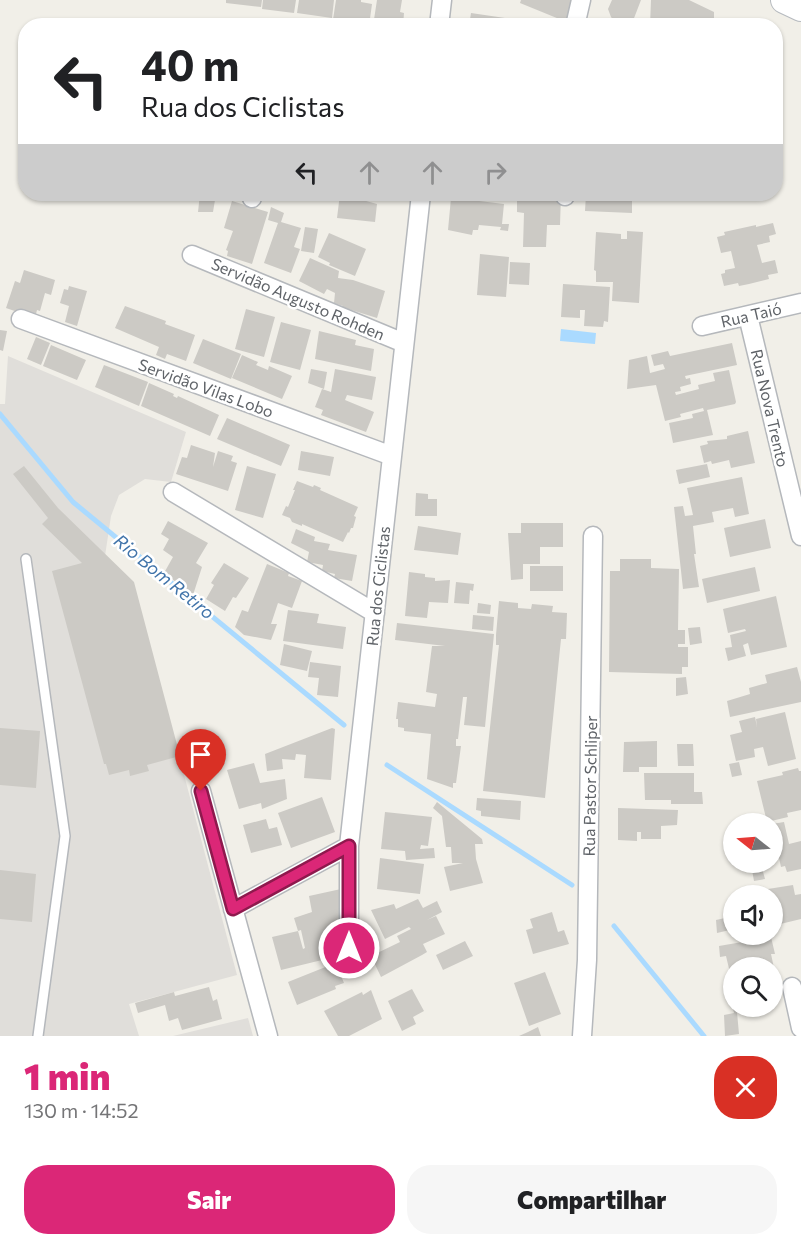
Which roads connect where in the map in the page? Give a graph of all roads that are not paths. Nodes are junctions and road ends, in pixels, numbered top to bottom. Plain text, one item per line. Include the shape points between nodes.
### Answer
1 (442, 0) edge
2 (581, 0) edge
3 (784, 0) edge
4 (801, 8) edge
5 (440, 18) edge
6 (577, 18) edge
7 (420, 201) edge
8 (192, 255) dead end
9 (801, 303) edge
10 (748, 316) junction
11 (21, 319) dead end
12 (702, 326) dead end
13 (404, 344) junction
14 (392, 456) junction
15 (174, 492) dead end
16 (593, 536) dead end
17 (801, 536) edge
18 (26, 559) dead end
19 (375, 613) junction
20 (201, 791) dead end
21 (349, 846) junction
22 (233, 909) junction
23 (349, 948) dead end
24 (792, 987) dead end
25 (801, 1028) edge
26 (38, 1036) edge
27 (268, 1036) edge
28 (582, 1036) edge

1 - 5 street
2 - 6 street
3 - 4 main road
7 - 13 street, Rua dos Ciclistas
8 - 13 street, Servidão Augusto Rohden
9 - 10 street, Rua Taió
10 - 12 street, Rua Taió
10 - 17 street, Rua Nova Trento
11 - 14 street, Servidão Vilas Lobo
13 - 14 street, Rua dos Ciclistas
14 - 19 street, Rua dos Ciclistas
15 - 19 street
16 - 28 street, Rua Pastor Schliper via 587,960
18 - 26 lane via 65,836
19 - 21 street, Rua dos Ciclistas
20 - 22 street
21 - 22 street
21 - 23 street, Rua dos Ciclistas
22 - 27 street
24 - 25 street

